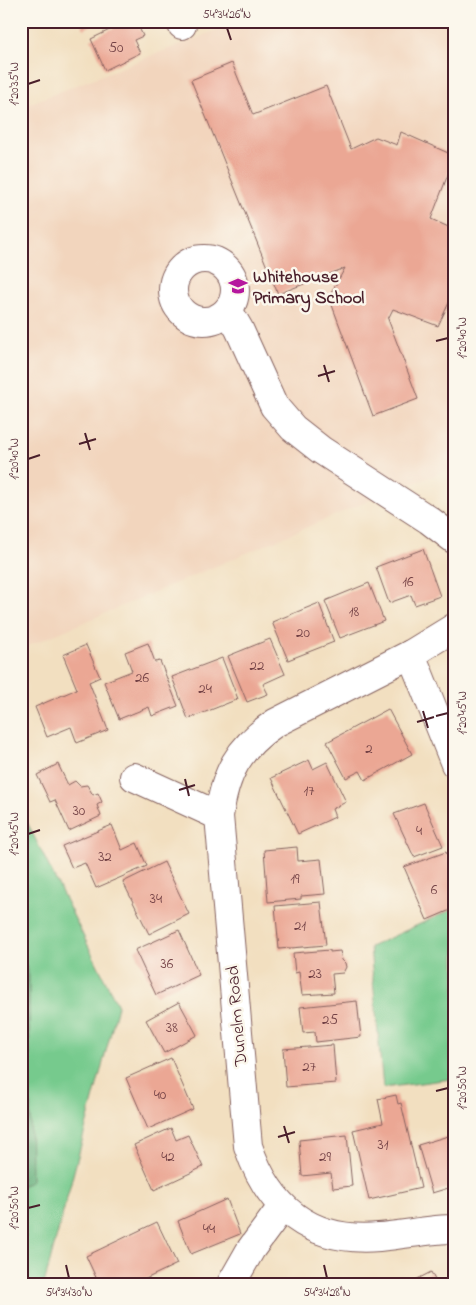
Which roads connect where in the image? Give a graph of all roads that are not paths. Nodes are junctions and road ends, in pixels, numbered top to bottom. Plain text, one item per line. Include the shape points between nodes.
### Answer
1 (228, 310) dead end
2 (455, 517) edge
3 (455, 529) edge
4 (455, 540) edge
5 (455, 627) edge
6 (411, 654) junction
7 (455, 764) edge
8 (134, 776) dead end
9 (219, 816) junction
10 (282, 1207) junction
11 (455, 1229) edge
12 (232, 1284) edge

1 - 4 street via 274,406 293,428
2 - 3 street
5 - 6 street, Dunelm Road
6 - 7 street
6 - 9 street, Dunelm Road via 274,723 256,736 230,772
8 - 9 street
9 - 10 street, Dunelm Road via 248,1146 259,1175
10 - 11 street, Dunelm Road via 321,1232 346,1237 378,1238
10 - 12 street via 251,1248

